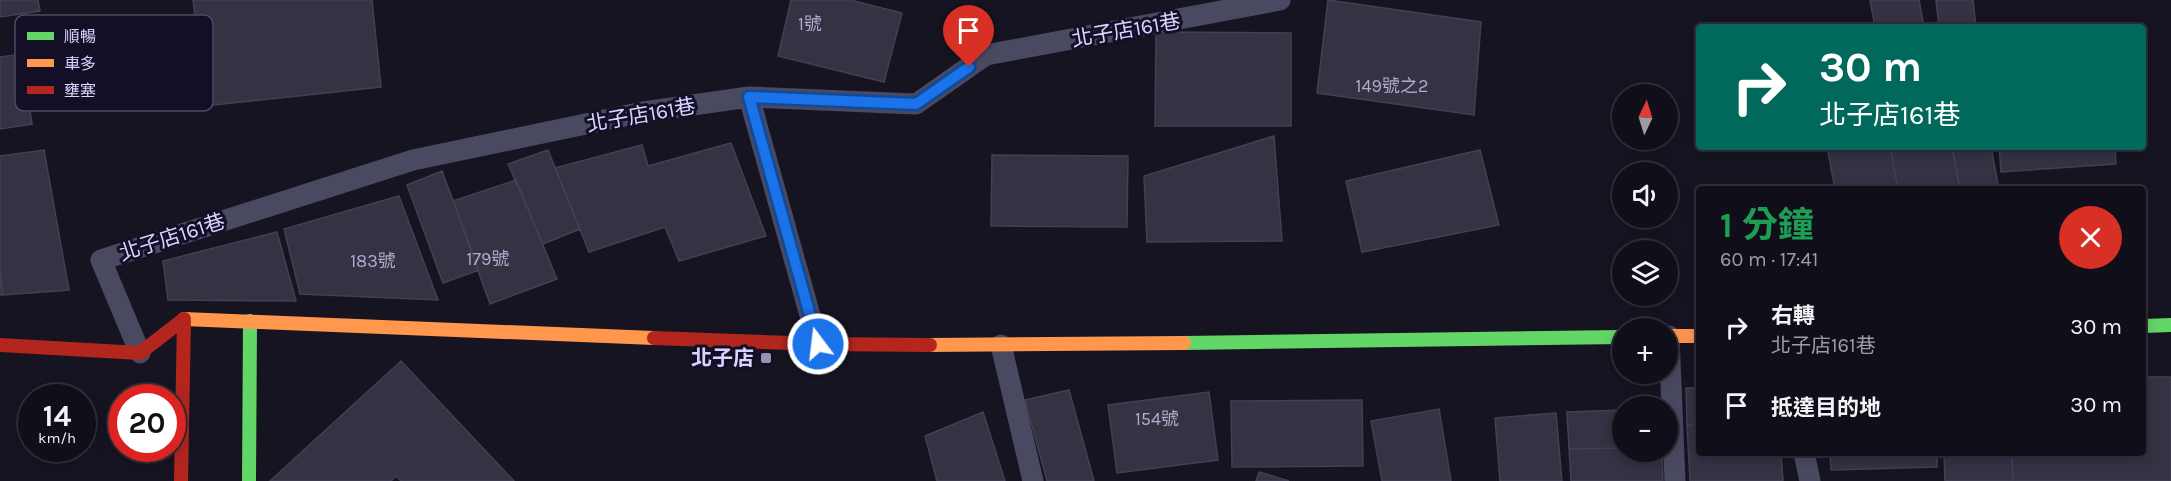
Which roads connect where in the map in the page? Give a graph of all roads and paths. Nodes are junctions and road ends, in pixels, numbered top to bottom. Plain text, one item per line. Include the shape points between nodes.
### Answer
1 (1280, 0) edge
2 (749, 97) junction
3 (184, 319) junction
4 (250, 321) junction
5 (2171, 325) edge
6 (2146, 326) edge
7 (1678, 336) edge
8 (1696, 336) edge
9 (1612, 337) edge
10 (818, 344) junction
11 (0, 345) edge
12 (1001, 345) junction
13 (140, 353) junction
14 (1670, 384) edge
15 (1805, 456) edge
16 (181, 481) edge
17 (249, 481) edge
18 (1033, 481) edge
19 (1675, 481) edge
20 (1810, 481) edge

1 - 2 lane, 北子店161巷 via 986,55 916,104
2 - 10 lane
2 - 13 lane, 北子店161巷 via 643,112 413,160 101,260
3 - 4 street
3 - 13 street
3 - 16 street
4 - 10 street
4 - 17 street
5 - 6 street
7 - 8 street
9 - 12 street
10 - 12 street
11 - 13 street
12 - 18 lane
14 - 19 lane
15 - 20 lane

